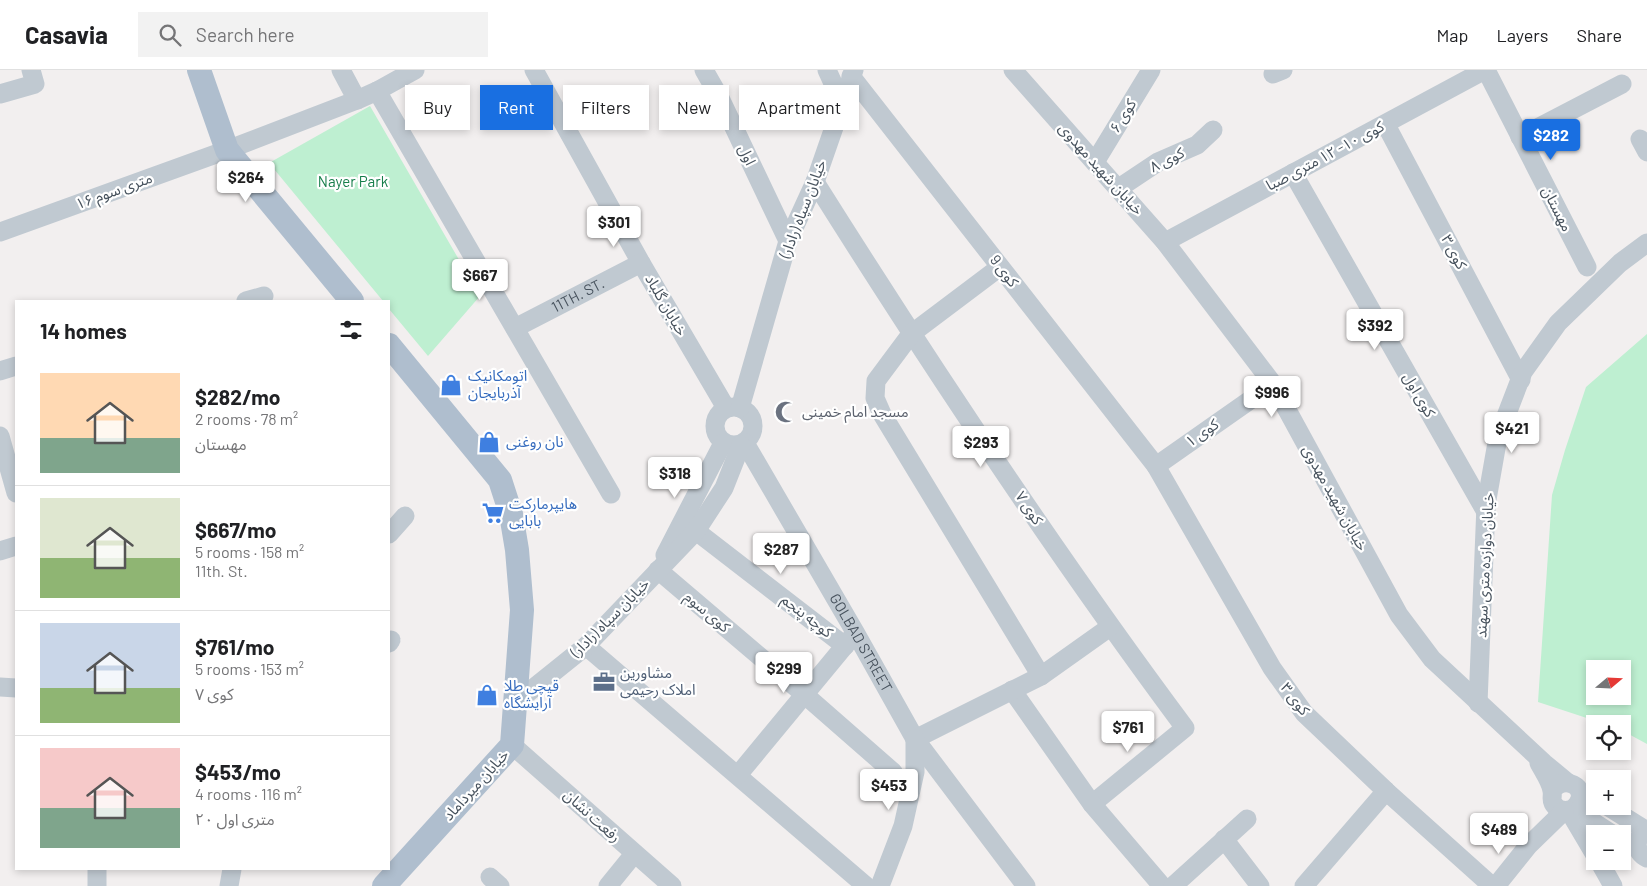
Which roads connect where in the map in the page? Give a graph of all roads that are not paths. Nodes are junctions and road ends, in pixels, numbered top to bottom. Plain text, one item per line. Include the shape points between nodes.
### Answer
1 (199, 70) edge
2 (341, 70) edge
3 (415, 70) edge
4 (534, 70) edge
5 (704, 70) edge
6 (826, 70) edge
7 (1013, 70) edge
8 (1151, 70) edge
9 (1485, 70) edge
10 (853, 73) edge
11 (33, 77) edge
12 (1622, 84) dead end
13 (833, 85) edge
14 (849, 85) edge
15 (378, 91) junction
16 (0, 94) edge
17 (357, 100) junction
18 (1386, 124) junction
19 (833, 130) edge
20 (1213, 130) dead end
21 (1520, 137) junction
22 (227, 150) junction
23 (1094, 162) junction
24 (1293, 172) junction
25 (815, 182) junction
26 (1119, 188) junction
27 (0, 232) edge
28 (788, 241) junction
29 (1165, 242) junction
30 (1647, 243) edge
31 (642, 263) junction
32 (1000, 267) junction
33 (1587, 267) dead end
34 (351, 300) edge
35 (515, 328) junction
36 (911, 334) junction
37 (392, 354) edge
38 (15, 366) edge
39 (0, 371) edge
40 (1521, 380) junction
41 (1273, 384) junction
42 (733, 408) junction
43 (0, 436) edge
44 (736, 443) junction
45 (1156, 466) junction
46 (15, 489) edge
47 (611, 494) dead end
48 (1486, 512) junction
49 (405, 516) dead end
50 (696, 531) junction
51 (390, 533) edge
52 (15, 546) edge
53 (0, 551) edge
54 (658, 570) junction
55 (1110, 627) junction
56 (850, 639) junction
57 (586, 646) junction
58 (1041, 676) junction
59 (0, 687) edge
60 (15, 688) edge
61 (1012, 690) junction
62 (805, 695) junction
63 (1478, 702) junction
64 (515, 703) junction
65 (916, 740) junction
66 (512, 745) junction
67 (893, 772) dead end
68 (738, 775) junction
69 (1386, 791) junction
70 (1565, 798) junction
71 (1586, 799) edge
72 (1092, 804) junction
73 (1621, 815) edge
74 (1247, 820) dead end
75 (1600, 825) edge
76 (1647, 831) edge
77 (1586, 838) edge
78 (1224, 839) junction
79 (1636, 849) edge
80 (634, 854) junction
81 (97, 870) edge
82 (232, 870) edge
83 (1604, 870) edge
84 (887, 881) edge
85 (97, 886) edge
86 (230, 886) edge
87 (384, 886) edge
88 (608, 886) edge
89 (672, 886) edge
90 (866, 886) edge
91 (1026, 886) edge
92 (1162, 886) edge
93 (1172, 886) edge
94 (1260, 886) edge
95 (1304, 886) edge
96 (1494, 886) edge
97 (1613, 886) edge

1 - 22 main road
2 - 17 street
3 - 15 street, ۱۶ متری سوم
4 - 31 street, خیابان گلباد
5 - 28 street, اول
6 - 13 street
7 - 23 street, خیابان شهید مهدوی
8 - 23 street, کوی ۶
9 - 18 street, کوی ۱۰- ۱۲ متری صبا
9 - 21 street, مهستان
10 - 14 street, خیابان سپاه (رادار)
10 - 32 street, کوی 9
11 - 16 street
12 - 21 street
15 - 17 street, ۱۶ متری سوم
15 - 35 street
17 - 22 street, ۱۶ متری سوم
18 - 24 street, کوی ۱۰- ۱۲ متری صبا
18 - 40 street, کوی ۳
19 - 25 street, خیابان سپاه (رادار)
20 - 26 street, کوی ۸ via 1197,146 1158,162
21 - 33 street, مهستان
22 - 27 street, ۱۶ متری سوم
22 - 34 main road
23 - 26 street, خیابان شهید مهدوی
24 - 29 street, کوی ۱۰- ۱۲ متری صبا
24 - 48 street, کوی اول
25 - 28 street, خیابان سپاه (رادار)
25 - 36 street, کوی ۷
26 - 29 street, خیابان شهید مهدوی
28 - 42 street, خیابان سپاه (رادار)
29 - 41 street, خیابان شهید مهدوی
30 - 40 street, خیابان دوازده متری سهند via 1620,263 1558,323
31 - 35 street, 11TH. ST.
31 - 42 street, خیابان گلباد
32 - 36 street
32 - 45 street, کوی 9
35 - 47 street
36 - 55 street, کوی ۷
36 - 58 street via 876,382 875,398
37 - 64 main road, خیابان میرداماد via 500,480 511,514 522,610
38 - 39 street
40 - 48 street, خیابان دوازده متری سهند via 1498,437
41 - 45 street, کوی ۱
41 - 63 street, خیابان شهید مهدوی via 1398,615 1432,660
42 - 44 street via 747,413 753,428 750,436
42 - 44 street via 719,413 714,429 717,437
43 - 46 street
44 - 50 street, خیابان سپاه (رادار) via 724,488
44 - 54 street, خیابان سپاه (رادار)
44 - 56 street, GOLBAD STREET
45 - 69 street, کوی ۳ via 1272,668 1304,713
48 - 63 street, خیابان دوازده متری سهند
49 - 51 street
50 - 54 street, خیابان سپاه (رادار)
50 - 56 street, کوچه پنجم
52 - 53 street
54 - 57 street, خیابان سپاه (رادار)
54 - 62 street, کوی سوم
55 - 58 street
55 - 72 street, کوی ۷ via 1185,728
56 - 62 street
56 - 65 street, GOLBAD STREET
57 - 64 street, خیابان سپاه (رادار)
57 - 68 street
58 - 61 street
59 - 60 street
61 - 65 street
61 - 72 street
62 - 67 street, کوی سوم
62 - 68 street
63 - 70 street, خیابان شهید مهدوی via 1533,754
64 - 66 main road, خیابان میرداماد
65 - 84 street via 914,772 903,826
65 - 91 street, GOLBAD STREET
66 - 80 street, رفعت نشان
66 - 87 main road, خیابان میرداماد
68 - 90 street
69 - 95 street
69 - 96 street, کوی ۳
70 - 71 street
70 - 75 street
70 - 77 street, خیابان شهید مهدوی
70 - 96 street
72 - 92 street
73 - 76 street
74 - 78 street
76 - 79 street via 1638,839
78 - 93 street
78 - 94 street
80 - 88 street
80 - 89 street, رفعت نشان
81 - 85 street
82 - 86 street
83 - 97 street

